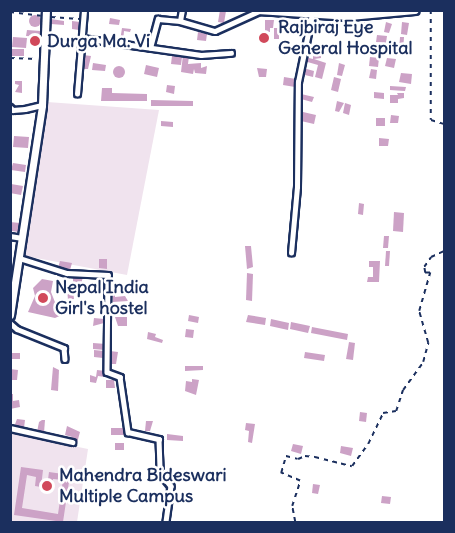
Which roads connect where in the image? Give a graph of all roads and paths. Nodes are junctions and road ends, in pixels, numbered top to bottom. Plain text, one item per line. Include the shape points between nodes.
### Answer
1 (46, 10) edge
2 (84, 10) edge
3 (182, 10) edge
4 (415, 10) edge
5 (431, 10) edge
6 (259, 11) edge
7 (362, 13) edge
8 (312, 14) junction
9 (180, 21) junction
10 (82, 38) junction
11 (150, 48) junction
12 (231, 53) dead end
13 (10, 58) edge
14 (44, 60) junction
15 (77, 94) dead end
16 (42, 105) junction
17 (10, 107) edge
18 (444, 124) edge
19 (10, 236) edge
20 (22, 238) junction
21 (444, 251) edge
22 (291, 253) dead end
23 (19, 258) junction
24 (10, 315) edge
25 (10, 323) edge
26 (65, 359) dead end
27 (10, 428) edge
28 (72, 442) dead end
29 (166, 522) edge
30 (295, 522) edge

1 - 14 main road
2 - 10 street
3 - 9 street
4 - 7 main road
5 - 18 path via 431,120
6 - 8 main road
6 - 9 street via 215,31
7 - 8 main road
8 - 22 street via 298,82 297,187
9 - 11 street via 158,19
10 - 11 street
10 - 15 street
11 - 12 street via 201,55
13 - 14 path
14 - 16 main road
16 - 17 street via 13,110
16 - 20 main road
19 - 20 street
20 - 23 main road
21 - 30 path via 431,256 424,267 425,273 430,273 419,311 428,343 423,362 403,390 396,411 383,413 352,466 315,457 286,456 281,473 300,481 292,506
23 - 24 main road
23 - 29 street via 67,273 108,275 108,372 120,377 128,432 159,439 160,473 171,486
25 - 26 street via 64,348
27 - 28 street

